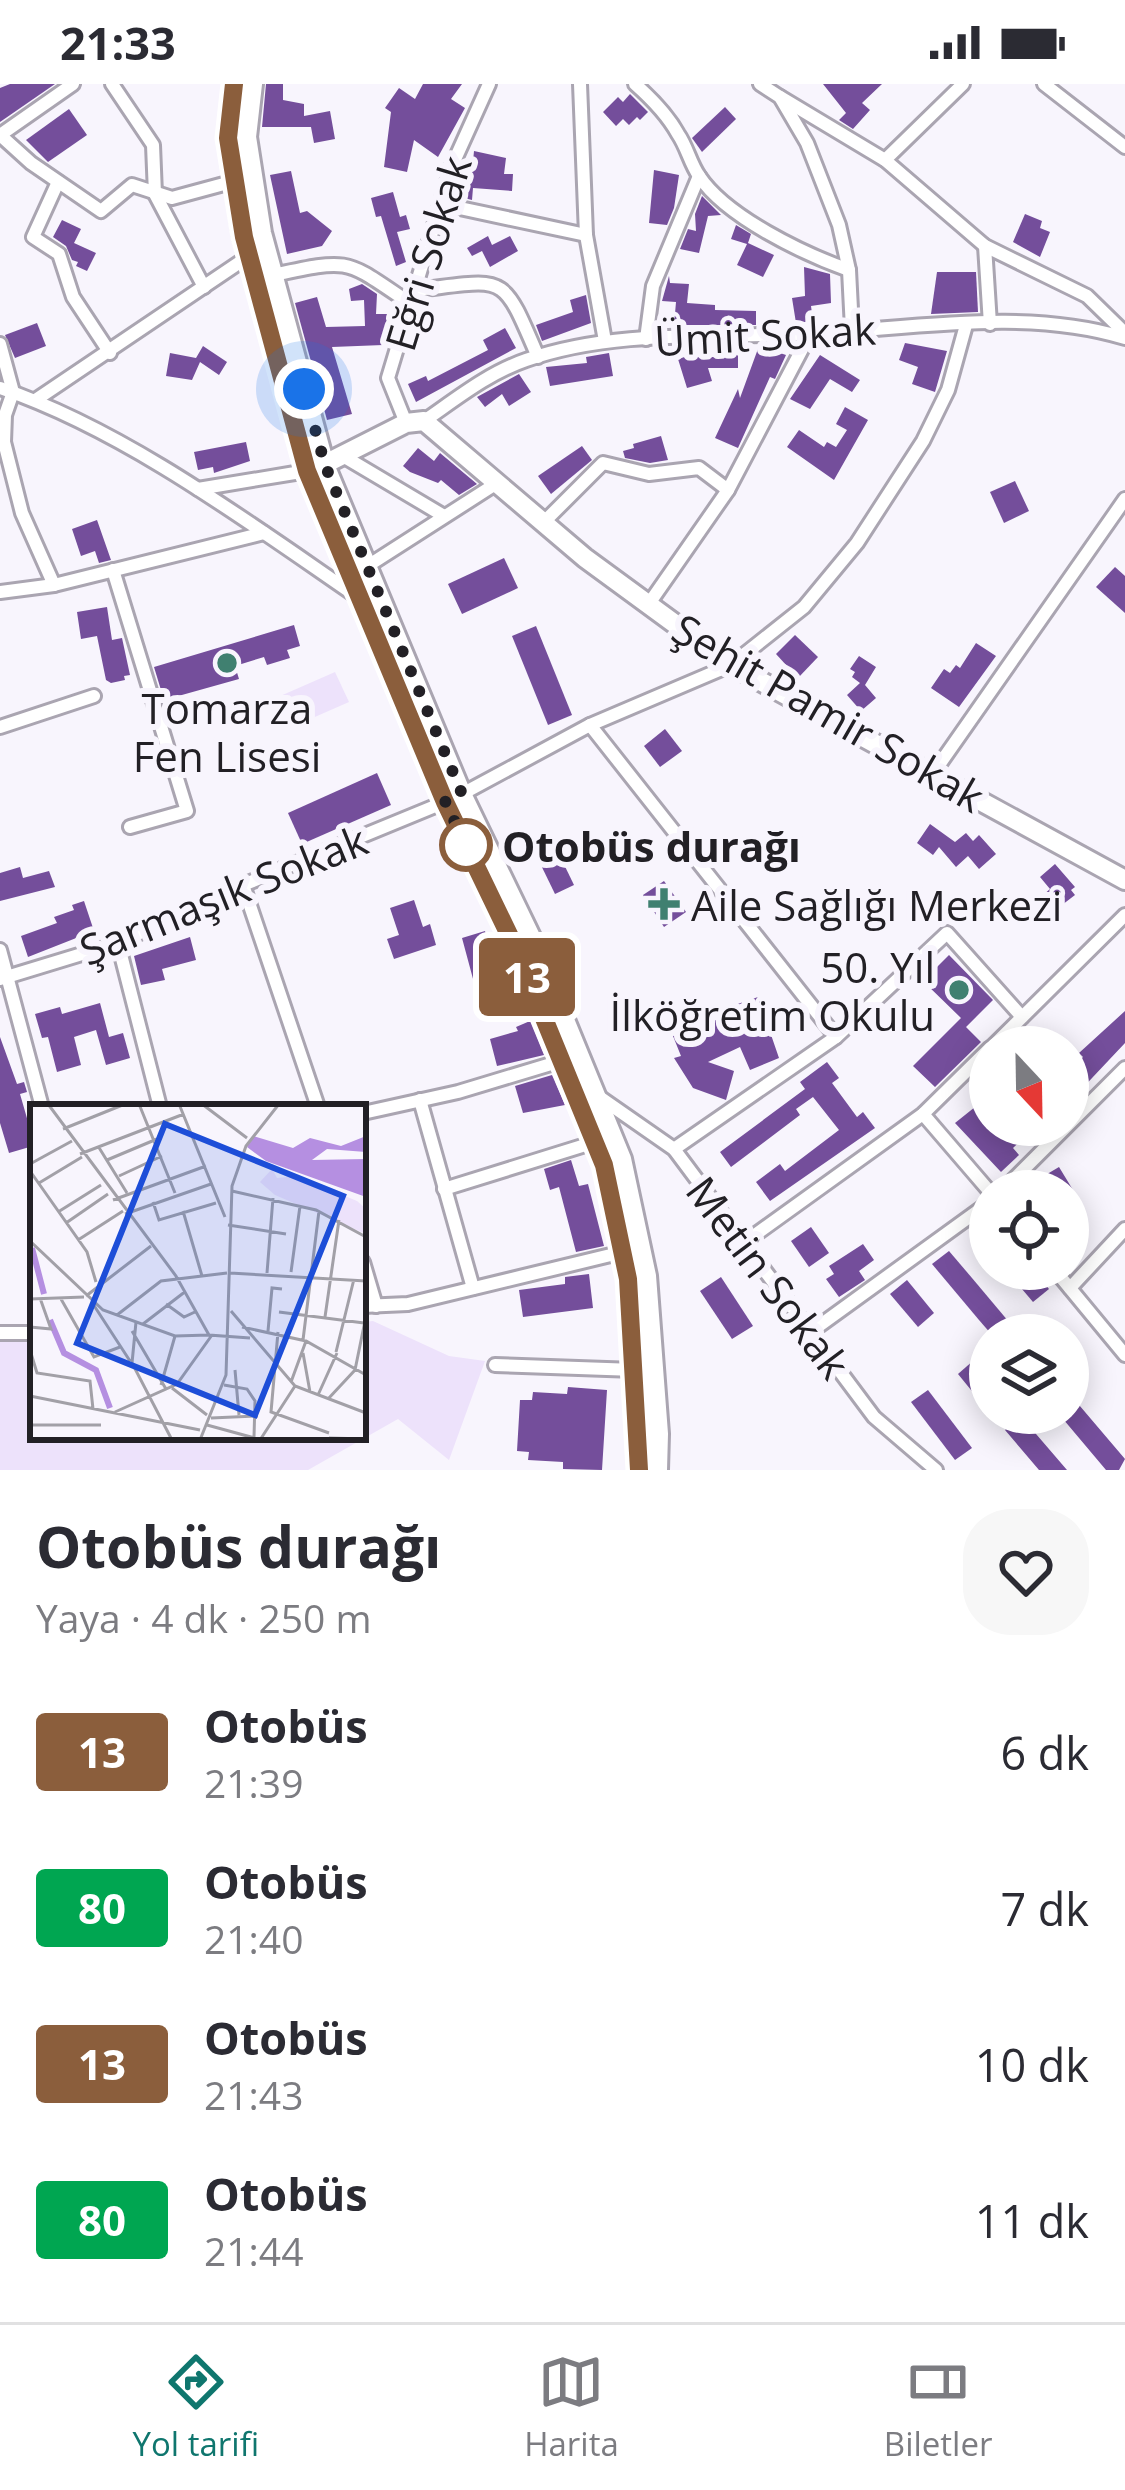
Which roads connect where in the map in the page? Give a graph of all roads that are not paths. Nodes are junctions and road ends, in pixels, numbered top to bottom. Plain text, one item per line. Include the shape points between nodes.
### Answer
1 (73, 84) edge
2 (112, 84) edge
3 (234, 84) edge
4 (253, 84) edge
5 (489, 84) edge
6 (580, 84) edge
7 (635, 84) edge
8 (760, 84) edge
9 (963, 84) edge
10 (1044, 84) edge
11 (780, 97) junction
12 (0, 135) edge
13 (1125, 147) edge
14 (885, 160) junction
15 (699, 176) junction
16 (235, 181) junction
17 (58, 182) junction
18 (155, 194) junction
19 (441, 204) junction
20 (586, 235) junction
21 (986, 246) junction
22 (249, 256) junction
23 (849, 270) junction
24 (273, 275) junction
25 (204, 287) junction
26 (413, 297) junction
27 (990, 324) junction
28 (966, 325) junction
29 (852, 329) junction
30 (810, 334) junction
31 (1125, 336) edge
32 (646, 339) junction
33 (605, 341) junction
34 (0, 344) edge
35 (110, 353) junction
36 (538, 357) junction
37 (7, 390) edge
38 (38, 399) junction
39 (415, 422) junction
40 (325, 464) junction
41 (497, 484) junction
42 (197, 489) junction
43 (728, 490) junction
44 (1125, 499) edge
45 (444, 516) junction
46 (543, 523) junction
47 (264, 533) junction
48 (365, 567) junction
49 (113, 571) junction
50 (54, 585) junction
51 (0, 592) edge
52 (357, 596) junction
53 (648, 605) junction
54 (731, 665) junction
55 (94, 696) dead end
56 (590, 725) junction
57 (0, 728) edge
58 (932, 775) junction
59 (453, 798) junction
60 (130, 827) dead end
61 (1125, 880) edge
62 (243, 885) junction
63 (1125, 916) edge
64 (118, 943) junction
65 (0, 950) edge
66 (4, 978) edge
67 (1022, 1017) junction
68 (1013, 1026) edge
69 (836, 1037) junction
70 (561, 1061) junction
71 (1125, 1068) edge
72 (969, 1069) edge
73 (594, 1093) junction
74 (420, 1100) junction
75 (41, 1104) edge
76 (159, 1104) edge
77 (317, 1104) edge
78 (366, 1111) edge
79 (923, 1114) junction
80 (595, 1142) junction
81 (674, 1149) junction
82 (971, 1170) edge
83 (1023, 1170) edge
84 (444, 1190) junction
85 (969, 1217) edge
86 (1125, 1228) edge
87 (746, 1242) junction
88 (623, 1252) junction
89 (1089, 1267) edge
90 (473, 1288) junction
91 (1072, 1290) edge
92 (369, 1306) edge
93 (812, 1331) junction
94 (1125, 1355) edge
95 (495, 1365) dead end
96 (635, 1370) junction
97 (639, 1470) edge
98 (658, 1470) edge
99 (936, 1470) edge

1 - 12 street
2 - 18 street via 153,145
3 - 16 main road via 228,138
4 - 24 main road via 247,137
5 - 19 street, Eğri Sokak
6 - 20 street
7 - 15 street via 679,134
8 - 11 street
9 - 14 street
10 - 13 street
11 - 14 street
11 - 23 street via 807,143
12 - 17 street
14 - 21 street
15 - 23 street via 729,210
15 - 32 street via 653,286
16 - 18 street via 172,198
16 - 22 main road
17 - 18 street via 101,211 132,184
17 - 35 street via 33,237 59,254 73,297
18 - 25 street
19 - 20 street
19 - 26 street, Eğri Sokak
20 - 33 street
21 - 27 street
21 - 31 street via 1087,296
22 - 25 street
22 - 40 main road
23 - 29 street
24 - 26 street via 335,262
24 - 40 main road
25 - 35 street
26 - 36 street via 497,285 512,298
26 - 39 street, Eğri Sokak via 388,378
27 - 28 street, Ümit Sokak
27 - 31 street, Ümit Sokak
28 - 29 street, Ümit Sokak
28 - 54 street, Şarmaşık Sokak via 923,441 857,543 804,607
29 - 30 street, Ümit Sokak
30 - 32 street, Ümit Sokak
30 - 43 street
32 - 33 street, Ümit Sokak
33 - 36 street, Ümit Sokak
34 - 37 street
35 - 38 street
36 - 39 street, Ümit Sokak
37 - 38 street
37 - 50 street via 4,442 22,513
38 - 42 street
39 - 40 main road
39 - 41 main road, Şehit Pamir Sokak
40 - 42 street
40 - 45 street
40 - 48 main road
40 - 52 main road
41 - 45 street
41 - 46 main road, Şehit Pamir Sokak
42 - 47 street
43 - 46 street via 699,468 649,474 603,463
43 - 53 street
44 - 58 street
45 - 48 street
46 - 53 main road, Şehit Pamir Sokak
47 - 49 street
47 - 52 street
48 - 59 main road
49 - 50 street
49 - 60 street via 188,812
50 - 51 street
52 - 59 main road
53 - 54 main road, Şehit Pamir Sokak
54 - 56 street, Şarmaşık Sokak
54 - 58 main road, Şehit Pamir Sokak
55 - 57 street
56 - 59 street, Şarmaşık Sokak
56 - 69 street
58 - 61 main road, Şehit Pamir Sokak
59 - 62 street, Şarmaşık Sokak
59 - 70 main road
59 - 73 main road via 531,937
62 - 64 street, Şarmaşık Sokak
62 - 77 street
63 - 67 street
64 - 66 street, Şarmaşık Sokak
64 - 76 street
65 - 66 street
66 - 75 street
67 - 68 street
67 - 69 street via 947,933
69 - 81 street
70 - 74 street
70 - 80 main road
71 - 83 street
72 - 79 street
73 - 81 street, Metin Sokak
73 - 98 main road via 622,1159 647,1276
74 - 78 street
74 - 84 street
79 - 82 street
79 - 87 street
80 - 84 street
80 - 88 main road
81 - 87 street, Metin Sokak
84 - 90 street
85 - 93 street
86 - 89 street
87 - 93 street, Metin Sokak
88 - 90 street
88 - 96 main road
90 - 92 street
91 - 94 street
93 - 99 street, Metin Sokak via 874,1417
95 - 96 street
96 - 97 main road

